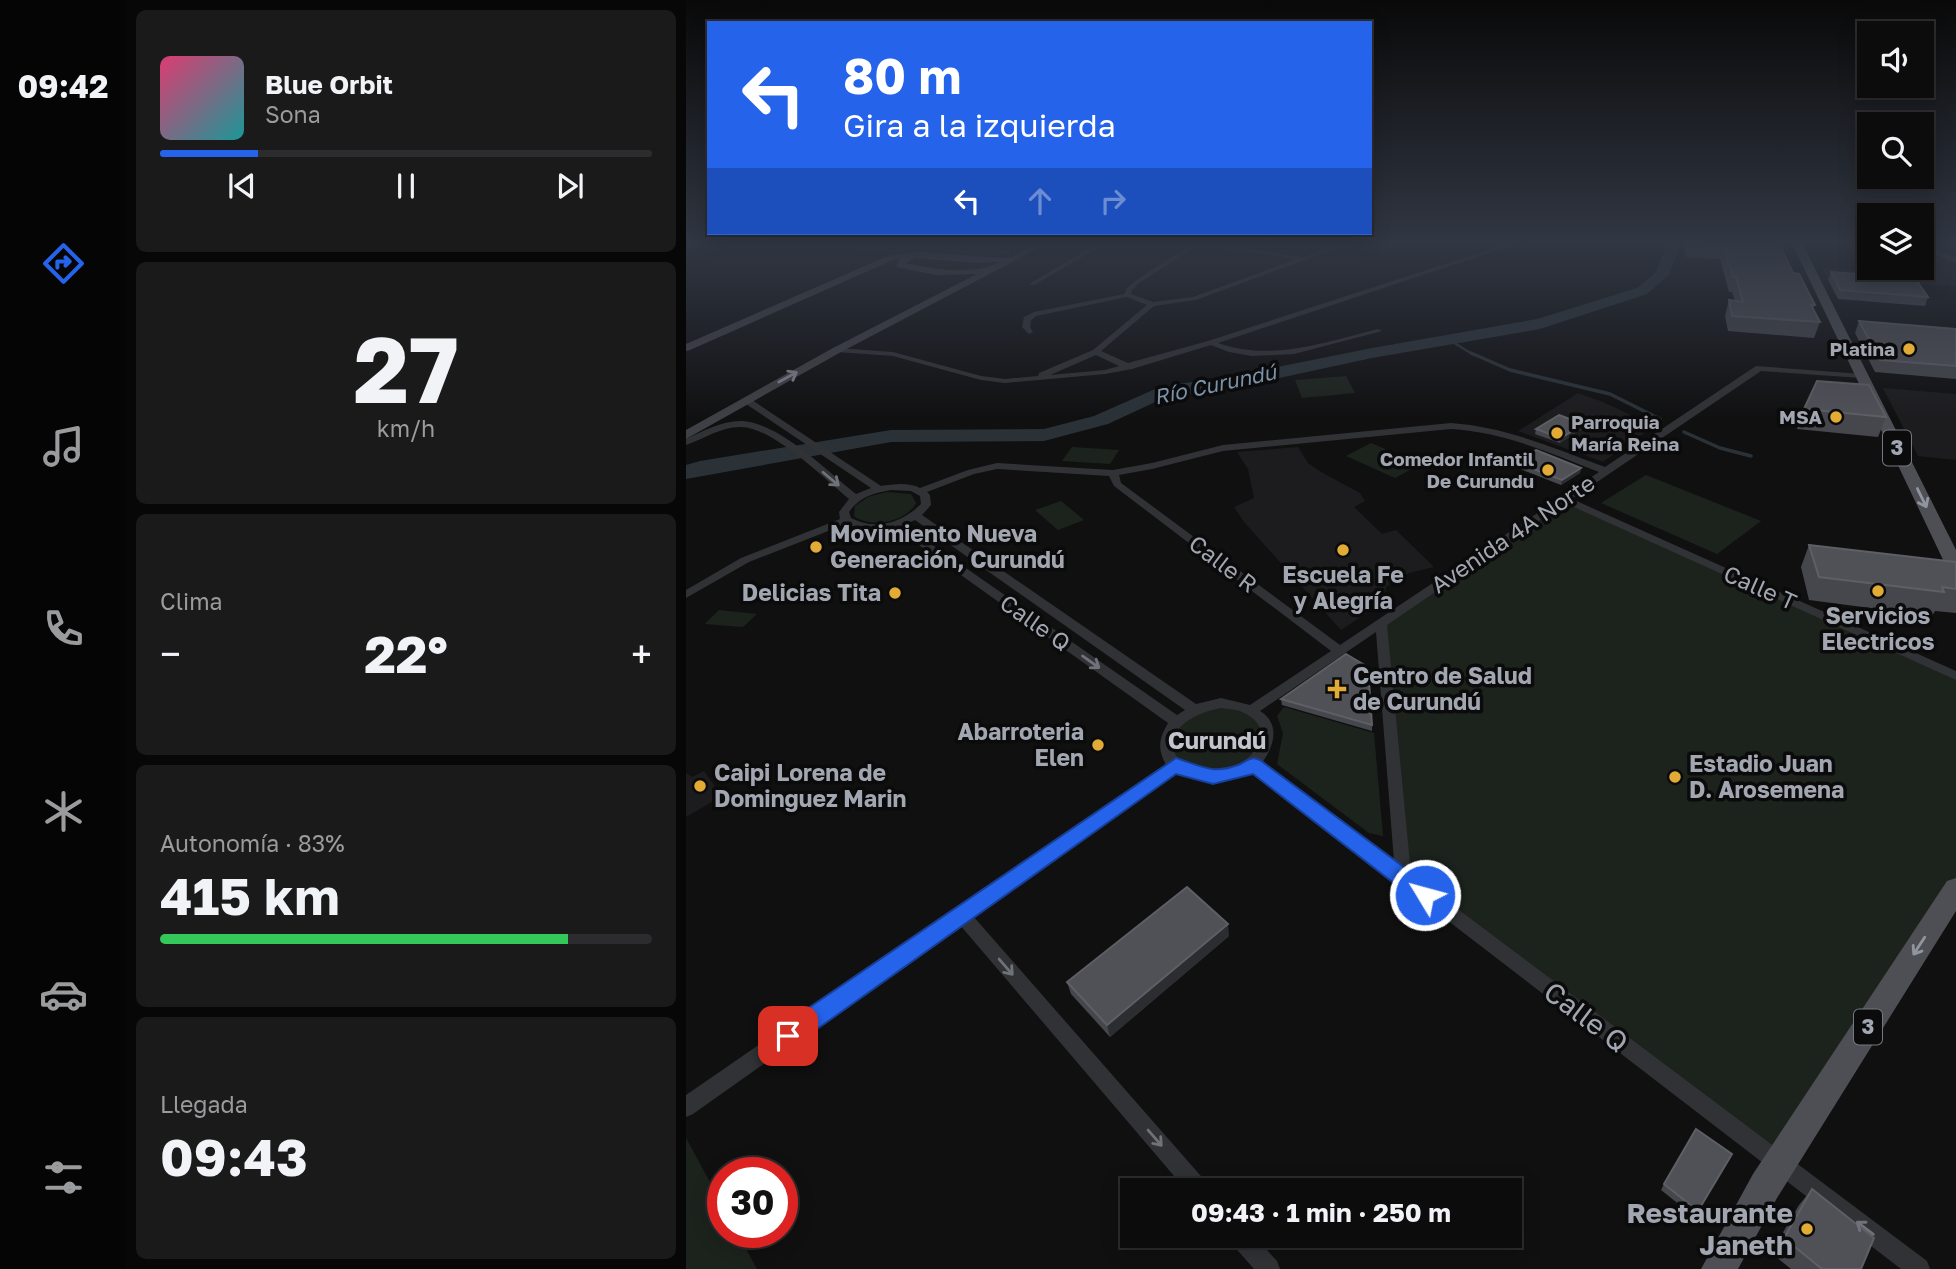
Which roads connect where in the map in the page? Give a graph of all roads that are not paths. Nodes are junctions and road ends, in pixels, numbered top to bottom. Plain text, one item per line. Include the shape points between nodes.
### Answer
1 (794, 300) edge
2 (933, 300) edge
3 (1101, 300) edge
4 (1142, 300) edge
5 (1184, 300) edge
6 (1341, 300) edge
7 (1825, 300) edge
8 (1152, 304) junction
9 (1378, 331) dead end
10 (1029, 332) dead end
11 (1211, 343) junction
12 (686, 348) edge
13 (837, 350) junction
14 (1096, 352) junction
15 (1129, 367) junction
16 (1862, 376) junction
17 (1032, 379) junction
18 (746, 400) junction
19 (729, 410) junction
20 (756, 425) junction
21 (686, 435) edge
22 (805, 440) joint
23 (686, 442) edge
24 (785, 444) joint
25 (829, 456) joint
26 (807, 460) joint
27 (1606, 471) junction
28 (1113, 472) junction
29 (879, 489) junction
30 (921, 491) junction
31 (855, 499) junction
32 (1564, 499) junction
33 (915, 515) junction
34 (846, 520) junction
35 (896, 524) junction
36 (1956, 568) edge
37 (686, 595) edge
38 (1381, 623) junction
39 (1340, 651) junction
40 (1956, 676) edge
41 (1194, 709) junction
42 (1252, 710) junction
43 (1175, 721) junction
44 (1254, 764) junction
45 (1176, 765) junction
46 (1404, 878) junction
47 (1956, 889) edge
48 (961, 915) junction
49 (686, 1107) edge
50 (1779, 1164) junction
51 (1190, 1178) edge
52 (1251, 1248) edge
53 (1269, 1269) edge
54 (1719, 1269) edge
55 (1919, 1269) edge

1 - 12 main road
2 - 13 main road
3 - 10 street via 1034,314 1027,319
4 - 8 street
5 - 8 street
6 - 11 street
7 - 16 main road, 3
8 - 14 street
9 - 11 street via 1282,354 1246,354
11 - 15 street
13 - 17 street via 893,354 981,378
18 -> 13 main road
14 - 15 street
14 - 17 street
15 - 17 street
16 - 27 street, Avenida 4A Norte via 1759,368
16 -> 36 main road, 3
18 - 19 main road
18 - 22 street
19 - 20 street
19 - 21 main road
20 - 23 street via 732,425
20 - 24 street
22 - 25 street
24 - 26 street
25 - 29 street
26 -> 31 street
27 - 28 street via 1498,432 1467,426 1258,443
27 - 32 street, Avenida 4A Norte
28 - 30 street via 997,466
28 - 39 street, Calle R via 1117,484
29 - 30 street
29 - 31 street
30 - 33 street via 926,505
31 - 34 street via 844,512
32 - 38 street, Avenida 4A Norte
32 - 40 street, Calle T
33 - 35 street
33 - 41 street, Calle Q
34 - 35 street via 872,527
34 - 37 street via 745,560
35 -> 43 street, Calle Q
38 - 39 street, Avenida 4A Norte
38 - 46 street
39 - 42 street, Avenida 4A Norte
41 - 42 street via 1221,703
41 - 43 street
42 - 44 street via 1266,724 1269,738
43 - 45 street via 1166,746
44 - 45 street via 1244,771 1213,777
44 - 46 street, Calle Q
45 - 48 street
46 - 50 street, Calle Q
47 -> 50 main road, 3
48 - 49 street
48 -> 51 street
50 - 54 main road, 3
55 -> 50 street, Calle Q
52 - 53 street

